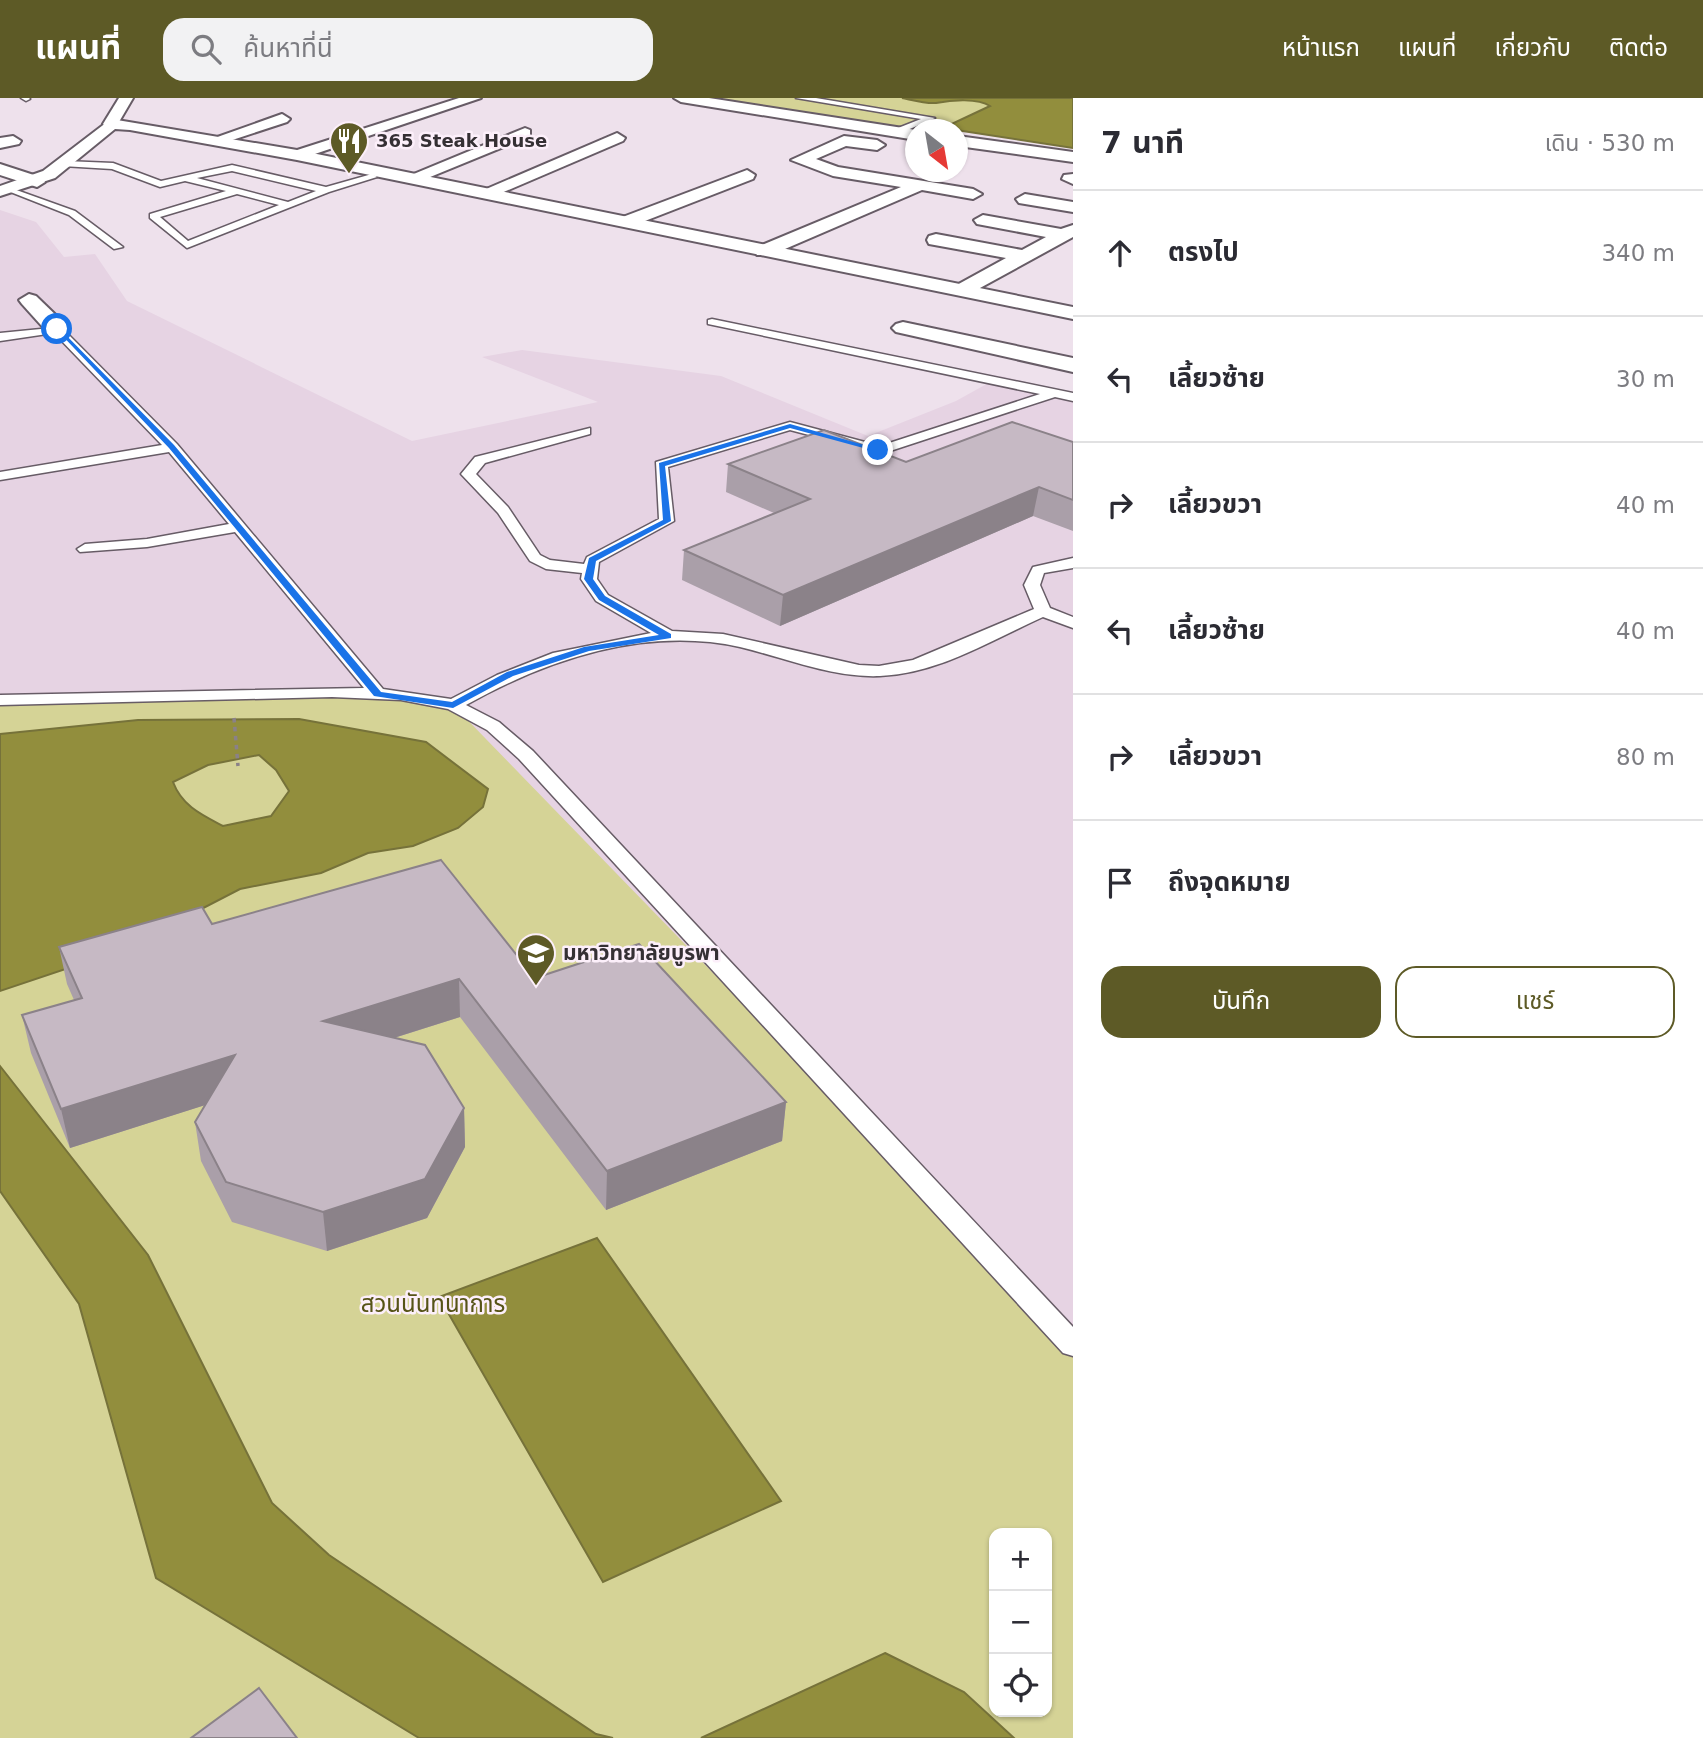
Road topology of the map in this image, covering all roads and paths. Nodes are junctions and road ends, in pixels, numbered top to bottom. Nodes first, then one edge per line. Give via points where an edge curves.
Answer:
1 (126, 98) edge
2 (474, 98) edge
3 (681, 98) edge
4 (800, 98) edge
5 (282, 119) dead end
6 (111, 124) junction
7 (896, 132) junction
8 (525, 133) dead end
9 (905, 133) edge
10 (617, 138) dead end
11 (217, 140) junction
12 (968, 143) edge
13 (877, 145) dead end
14 (297, 155) junction
15 (1073, 157) edge
16 (65, 164) junction
17 (0, 169) edge
18 (747, 175) dead end
19 (372, 177) dead end
20 (184, 178) junction
21 (412, 178) junction
22 (37, 182) junction
23 (920, 185) junction
24 (6, 190) edge
25 (326, 190) junction
26 (237, 191) junction
27 (486, 193) junction
28 (973, 194) dead end
29 (1025, 198) dead end
30 (286, 204) junction
31 (1073, 207) edge
32 (983, 220) dead end
33 (626, 222) junction
34 (1068, 233) edge
35 (936, 240) dead end
36 (118, 247) dead end
37 (764, 251) junction
38 (1025, 256) junction
39 (962, 290) junction
40 (29, 300) dead end
41 (1073, 313) edge
42 (712, 322) dead end
43 (903, 328) dead end
44 (57, 329) junction
45 (0, 337) edge
46 (1073, 365) edge
47 (1055, 393) junction
48 (1073, 397) edge
49 (585, 431) dead end
50 (172, 447) junction
51 (0, 476) edge
52 (238, 527) junction
53 (85, 549) dead end
54 (1073, 563) edge
55 (590, 569) junction
56 (1043, 611) junction
57 (1073, 623) edge
58 (668, 636) junction
59 (378, 694) junction
60 (0, 700) edge
61 (453, 705) junction
62 (234, 717) dead end
63 (238, 766) dead end
64 (1073, 1345) edge

1 - 6 street
2 - 14 street
3 - 7 street
4 - 7 lane via 931,118
5 - 11 street
6 - 11 street
6 - 16 street
7 - 9 street
8 - 21 street
10 - 27 street
11 - 14 street
12 - 15 street
13 - 23 street via 844,142 799,160 833,171
14 - 21 street
16 - 20 lane via 113,166 160,184
16 - 22 street
17 - 22 street
18 - 33 street
19 - 25 lane
20 - 25 lane via 232,168
20 - 26 lane
21 - 27 street
22 - 24 street
23 - 28 street
23 - 37 street
24 - 36 lane via 72,213
25 - 30 lane
26 - 30 lane
26 - 30 lane via 153,216 187,245 270,215
27 - 33 street
29 - 31 street
32 - 34 street
33 - 37 street
34 - 38 street
35 - 38 street
37 - 39 street
38 - 39 street
39 - 41 street
40 - 44 street
42 - 47 lane
43 - 46 street
44 - 45 lane
44 - 50 lane
47 - 48 lane
47 - 55 lane via 881,450 790,426 661,465 667,521 592,560
49 - 55 lane via 480,460 468,474 503,510 535,558 546,564
50 - 51 lane
50 - 52 lane
52 - 53 lane
52 - 59 lane
54 - 56 lane via 1038,570 1032,585
55 - 58 lane via 589,579 602,598
56 - 57 lane
56 - 58 lane via 922,663 881,671 832,668 722,639
58 - 61 lane via 587,649 510,674
59 - 60 lane
59 - 61 lane
61 - 64 lane via 493,726 526,755
62 - 63 path

